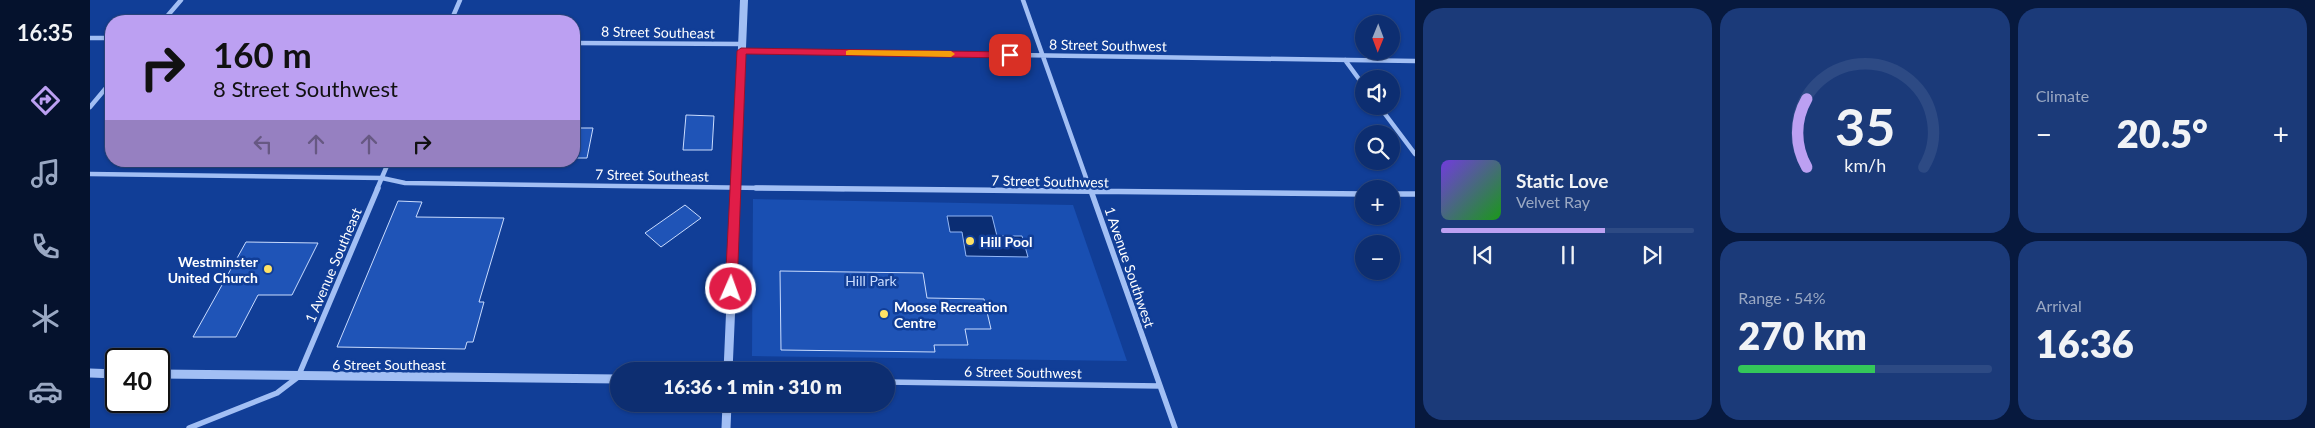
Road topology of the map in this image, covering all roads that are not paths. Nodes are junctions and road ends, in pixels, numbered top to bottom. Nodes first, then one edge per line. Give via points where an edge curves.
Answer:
1 (181, 0) edge
2 (460, 0) edge
3 (744, 0) edge
4 (1023, 0) edge
5 (168, 15) edge
6 (454, 15) edge
7 (90, 38) edge
8 (105, 38) edge
9 (580, 43) edge
10 (741, 48) junction
11 (1043, 56) junction
12 (1345, 60) junction
13 (1415, 61) edge
14 (1355, 74) edge
15 (105, 89) edge
16 (90, 107) edge
17 (1386, 115) edge
18 (1415, 154) edge
19 (387, 167) edge
20 (90, 174) edge
21 (382, 178) junction
22 (735, 187) junction
23 (1092, 193) junction
24 (1355, 194) edge
25 (1400, 194) edge
26 (1415, 194) edge
27 (728, 362) edge
28 (90, 373) edge
29 (105, 374) edge
30 (170, 374) edge
31 (298, 377) junction
32 (610, 379) edge
33 (895, 382) edge
34 (1160, 386) junction
35 (727, 412) edge
36 (190, 428) edge
37 (726, 428) edge
38 (1175, 428) edge

1 - 5 street
2 - 6 street
3 - 10 street
4 - 11 street, 1 Avenue Southwest
7 - 8 street
9 - 10 street, 8 Street Southeast
10 - 11 street, 8 Street Southwest
10 - 22 street
11 - 12 street, 8 Street Southwest
11 - 23 street, 1 Avenue Southwest
12 - 13 street, 8 Street Southwest
12 - 14 street
15 - 16 street
17 - 18 street
19 - 21 street, 1 Avenue Southeast
20 - 21 street, 7 Street Southeast
21 - 22 street, 7 Street Southeast via 405,183
21 - 31 street, 1 Avenue Southeast
22 - 23 street, 7 Street Southwest
22 - 27 street
23 - 24 street, 7 Street Southwest
23 - 34 street, 1 Avenue Southwest
25 - 26 street
28 - 29 street
30 - 31 street, 6 Street Southeast
31 - 32 street, 6 Street Southeast
31 - 36 street via 277,393
33 - 34 street, 6 Street Southwest
34 - 38 street, 1 Avenue Southwest
35 - 37 street

